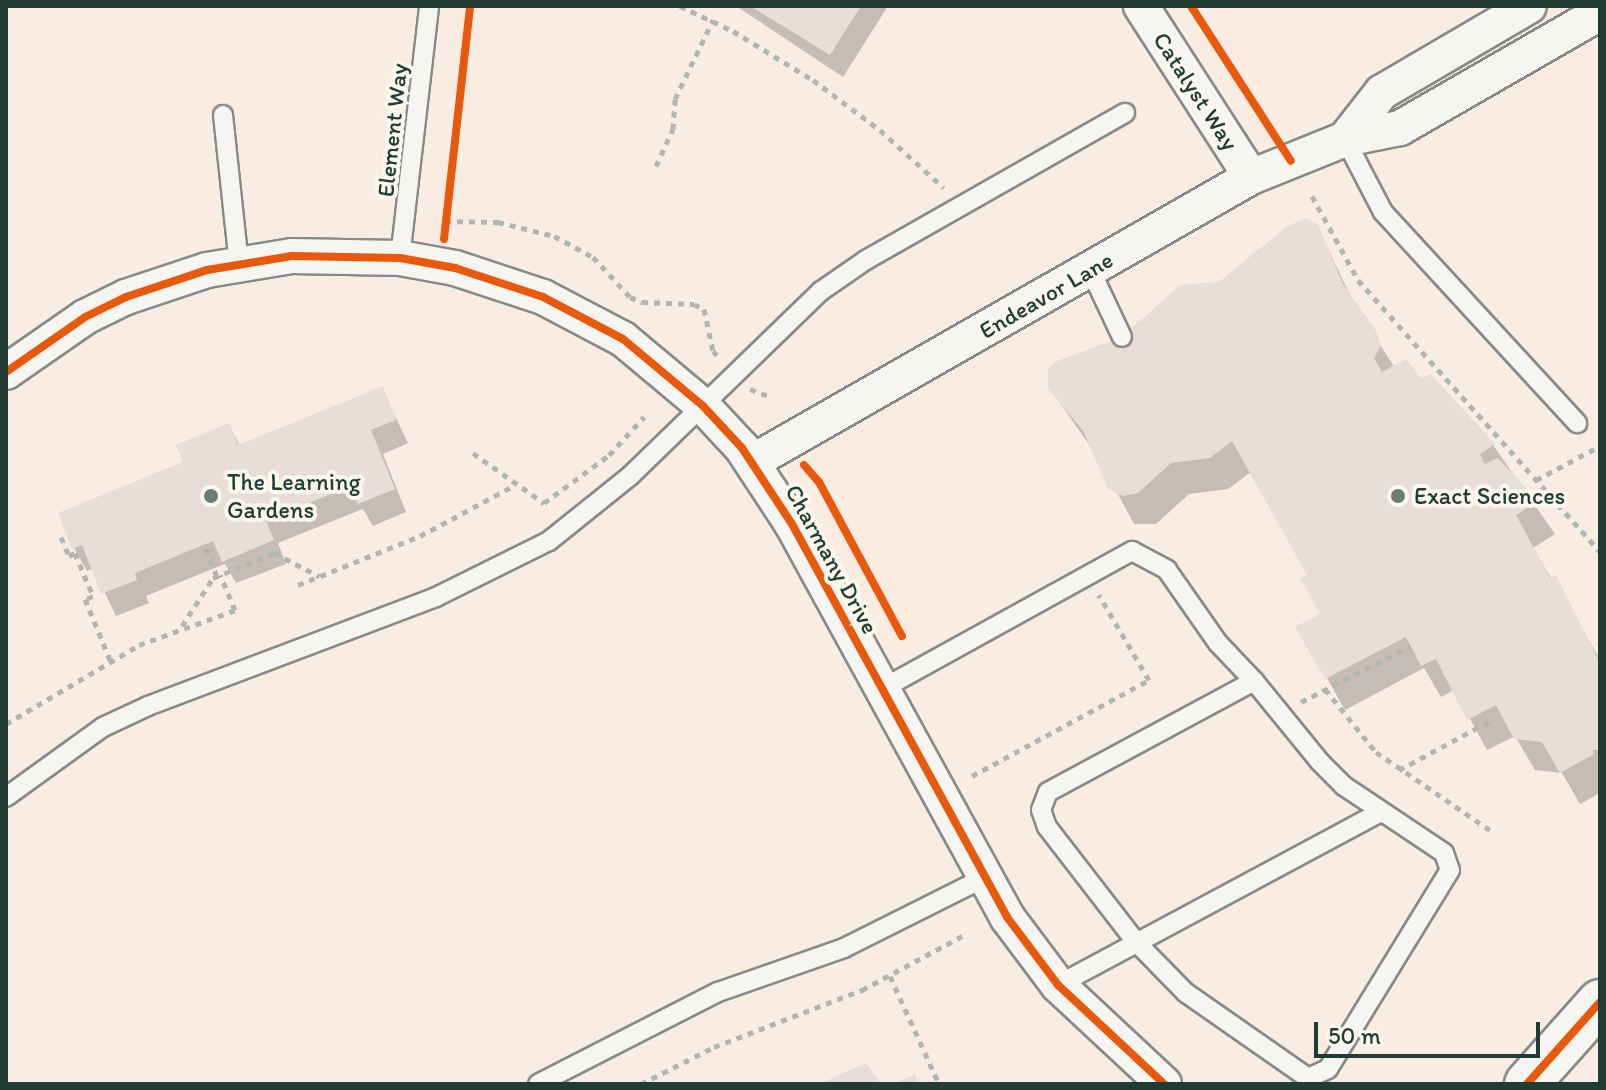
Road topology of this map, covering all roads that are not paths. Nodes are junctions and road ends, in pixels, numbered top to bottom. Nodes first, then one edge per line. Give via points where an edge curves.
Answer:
1 (429, 6) edge
2 (1141, 6) edge
3 (1529, 6) edge
4 (1600, 13) edge
5 (1125, 113) dead end
6 (223, 115) dead end
7 (1345, 139) junction
8 (1251, 177) junction
9 (400, 258) junction
10 (239, 264) junction
11 (1090, 269) junction
12 (1122, 337) dead end
13 (6, 372) edge
14 (703, 406) junction
15 (1577, 423) dead end
16 (752, 462) junction
17 (1254, 681) junction
18 (880, 690) junction
19 (6, 797) edge
20 (1380, 812) junction
21 (982, 879) junction
22 (1136, 942) junction
23 (1058, 985) junction
24 (1600, 1002) edge
25 (538, 1084) edge
26 (1164, 1084) edge
27 (1527, 1084) edge

1 - 9 lane, Element Way
2 - 8 street, Catalyst Way
3 - 7 street, Endeavor Lane via 1382,92
4 - 7 street, Endeavor Lane via 1400,128
5 - 14 lane via 821,291
6 - 10 lane
7 - 8 street, Endeavor Lane
7 - 15 lane via 1383,212
8 - 11 street, Endeavor Lane
9 - 10 street, Charmany Drive via 339,254
9 - 14 street, Charmany Drive via 506,284 581,314 623,339
10 - 13 street, Charmany Drive via 126,297 85,317
11 - 12 lane
11 - 16 street, Endeavor Lane
14 - 16 street, Charmany Drive
14 - 19 lane via 601,502 503,567 148,706 103,727
16 - 18 street, Charmany Drive
17 - 18 lane via 1218,643 1167,570 1132,551
17 - 20 lane via 1320,762
17 - 22 lane via 1048,792 1041,810 1047,827
18 - 21 street, Charmany Drive
20 - 22 lane
20 - 22 lane via 1444,853 1450,870 1328,1069 1308,1078 1211,1014
21 - 23 street, Charmany Drive
21 - 25 lane via 830,954 718,992
22 - 23 lane
23 - 26 street, Charmany Drive
24 - 27 street

